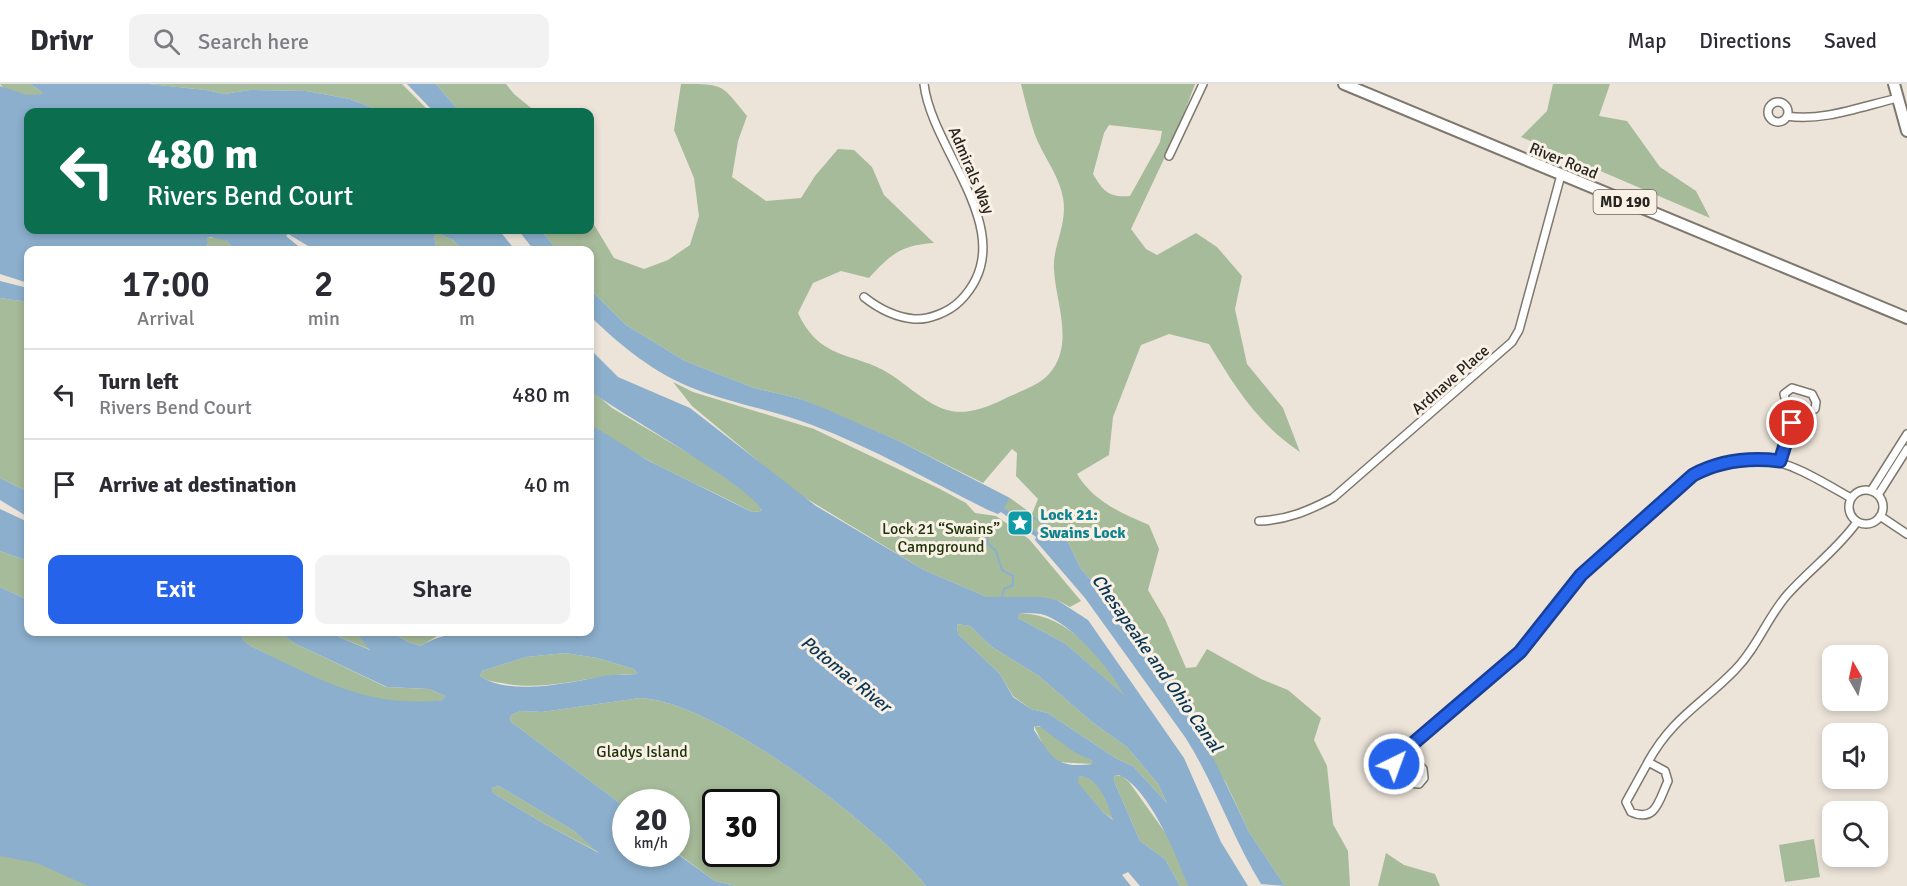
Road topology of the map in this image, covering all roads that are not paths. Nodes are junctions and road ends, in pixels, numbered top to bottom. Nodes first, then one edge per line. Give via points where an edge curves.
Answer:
1 (924, 84) edge
2 (1203, 84) edge
3 (1344, 84) edge
4 (1894, 84) edge
5 (1898, 98) junction
6 (1787, 116) dead end
7 (1907, 131) edge
8 (1169, 156) dead end
9 (1561, 175) junction
10 (864, 297) dead end
11 (1907, 318) edge
12 (1798, 409) junction
13 (1907, 434) edge
14 (1907, 449) edge
15 (1780, 461) junction
16 (1875, 493) junction
17 (1851, 498) junction
18 (1880, 516) junction
19 (1259, 521) dead end
20 (1857, 522) junction
21 (1907, 534) edge
22 (1405, 750) junction
23 (1648, 762) junction

1 - 10 street, Admirals Way via 980,224 983,245 978,276 956,304 928,317 915,319 887,313
2 - 8 street
3 - 9 main road, River Road / MD 190
4 - 5 main road
5 - 6 street via 1834,113
5 - 7 main road
9 - 11 main road, River Road / MD 190
9 - 19 street, Ardnave Place via 1512,342 1333,498 1280,520
12 - 12 street via 1812,411 1815,399 1812,394 1788,390 1784,394 1786,404
12 - 15 street
13 - 16 street
14 - 16 street
15 - 17 street
15 - 22 street via 1731,461 1693,475 1581,575 1520,652
16 - 17 street via 1860,491
16 - 18 street via 1883,505
17 - 20 street via 1849,511
18 - 20 street via 1869,524
18 - 21 street
20 - 23 street via 1842,543 1788,593 1737,668 1664,734
22 - 22 street via 1393,762 1395,768 1407,783 1419,784 1424,778 1422,769
23 - 23 street via 1626,802 1627,808 1641,816 1654,810 1668,781 1665,771

